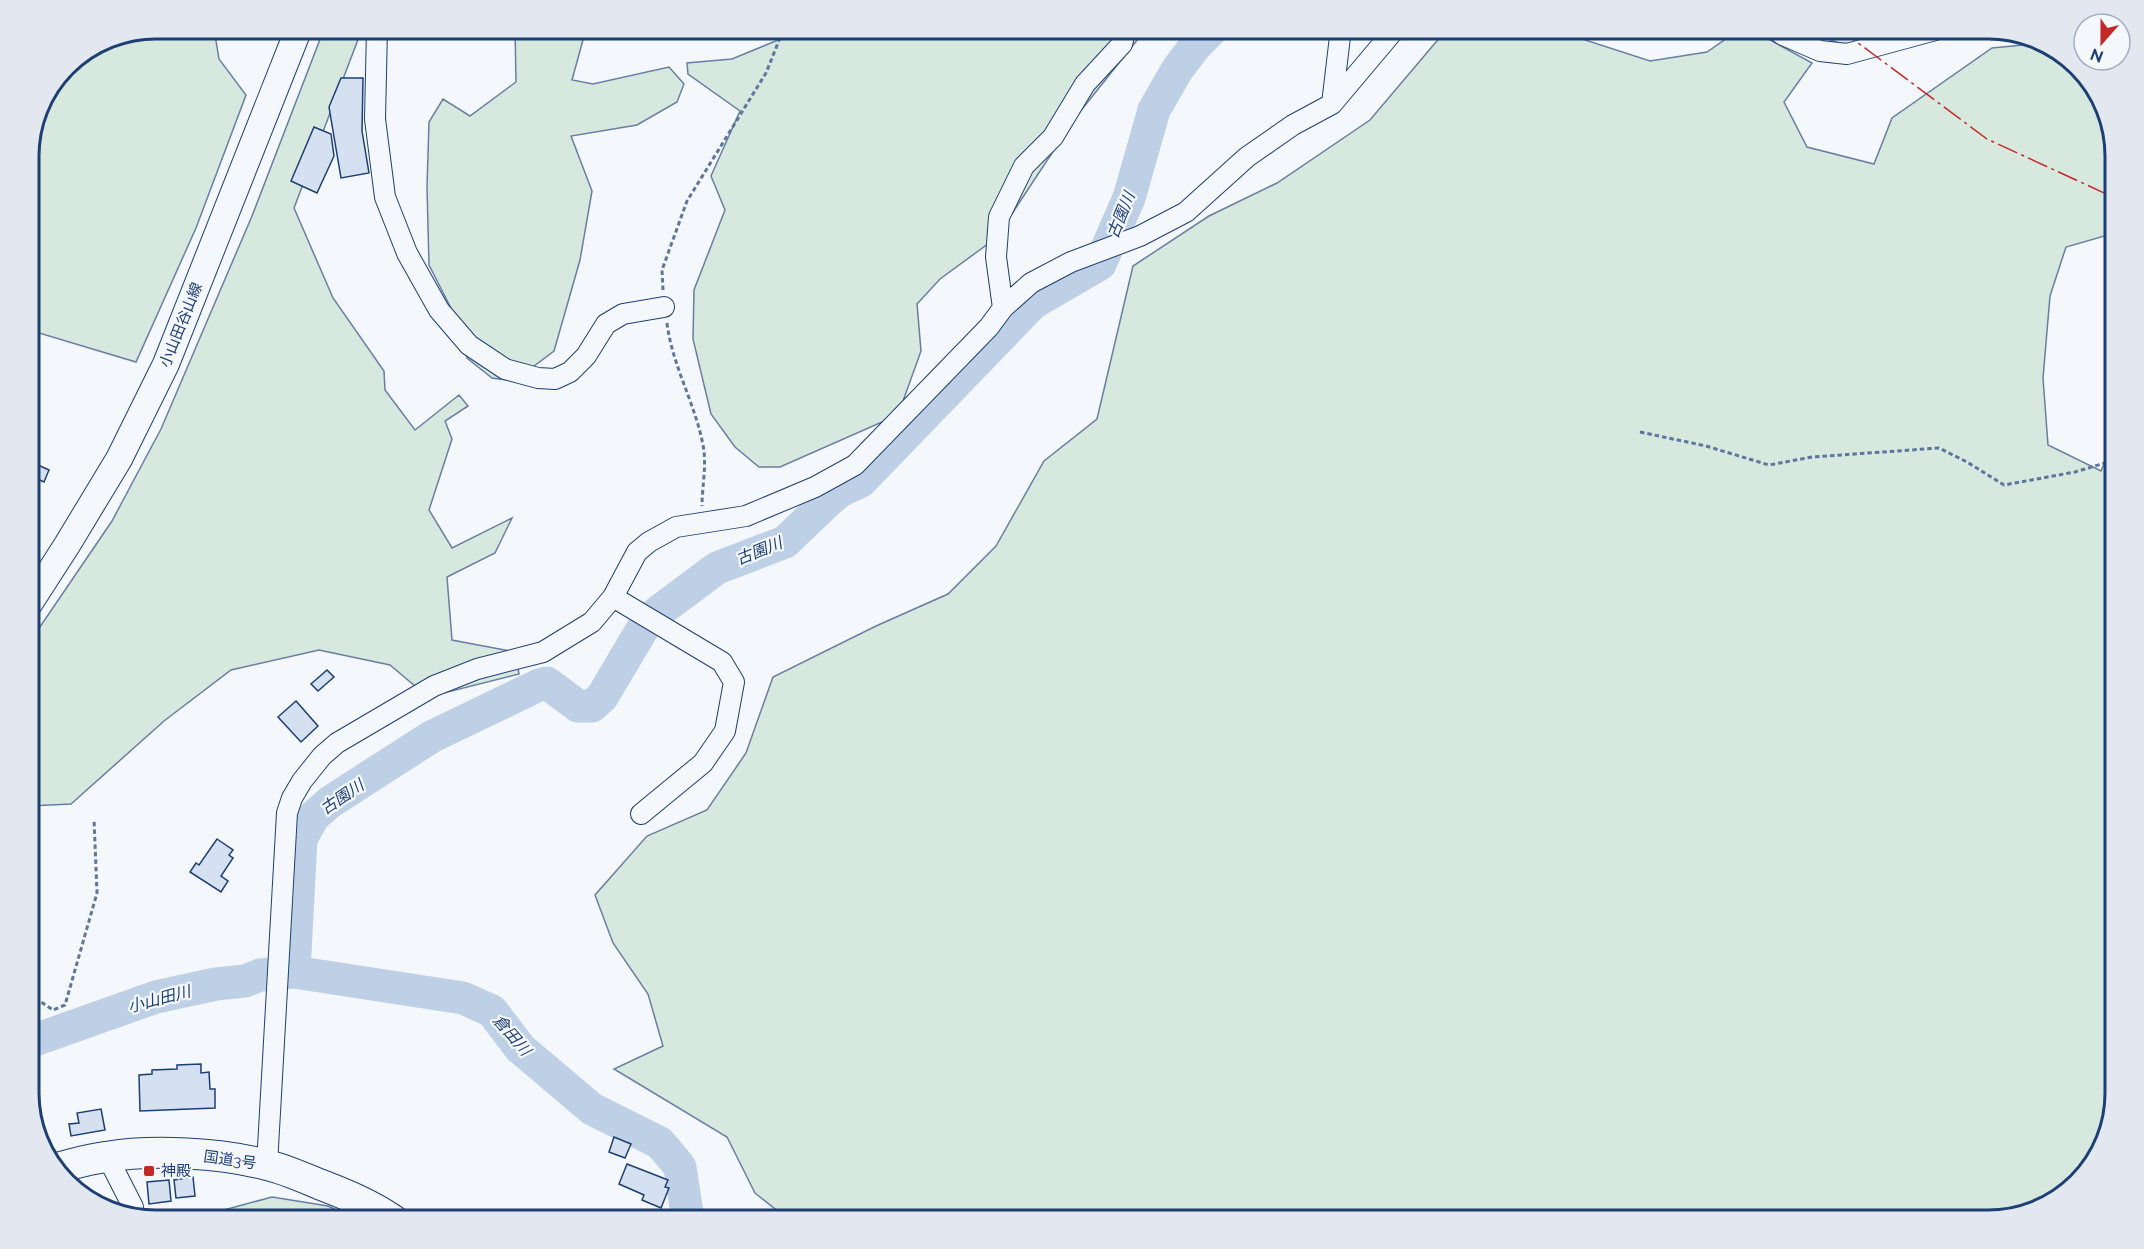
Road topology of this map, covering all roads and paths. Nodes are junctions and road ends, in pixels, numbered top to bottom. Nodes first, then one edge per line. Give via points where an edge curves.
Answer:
1 (295, 39) edge
2 (377, 39) edge
3 (780, 39) edge
4 (1123, 39) edge
5 (1340, 39) edge
6 (1387, 39) edge
7 (1792, 39) edge
8 (1903, 39) edge
9 (1332, 104) junction
10 (664, 307) junction
11 (1003, 308) junction
12 (1640, 432) dead end
13 (2105, 463) edge
14 (702, 523) junction
15 (39, 589) edge
16 (613, 597) junction
17 (641, 814) dead end
18 (94, 819) dead end
19 (39, 1001) edge
20 (107, 1156) junction
21 (267, 1165) junction
22 (65, 1166) edge
23 (133, 1207) edge
24 (378, 1210) edge

1 - 15 main road, 小山田谷山線 via 166,364 119,459
2 - 10 street via 375,119 385,197 406,253 439,310 470,345 505,369 555,379 570,372 586,356 606,324 623,314
3 - 10 path via 766,73 687,201 662,270
4 - 11 street via 1084,84 1053,137 1024,166 999,217 996,257
5 - 9 street
6 - 9 street
7 - 8 street via 1820,51 1848,54
9 - 11 street via 1247,157 1186,212 1140,236 1071,262 1031,283
10 - 14 path via 669,341 704,447
11 - 14 street via 855,465 746,516
12 - 13 path via 1769,465 1812,457 1940,448 2004,485
14 - 16 street via 676,527 649,542 637,552
16 - 17 street via 722,662 734,682 725,731 703,763
16 - 21 street via 592,622 543,652 477,669 434,686 337,743 302,781 287,813
18 - 19 path via 98,893 65,1005 52,1010
20 - 21 highway, 国道3号 via 185,1154
20 - 22 highway, 国道3号
20 - 23 street
21 - 24 highway, 国道3号

